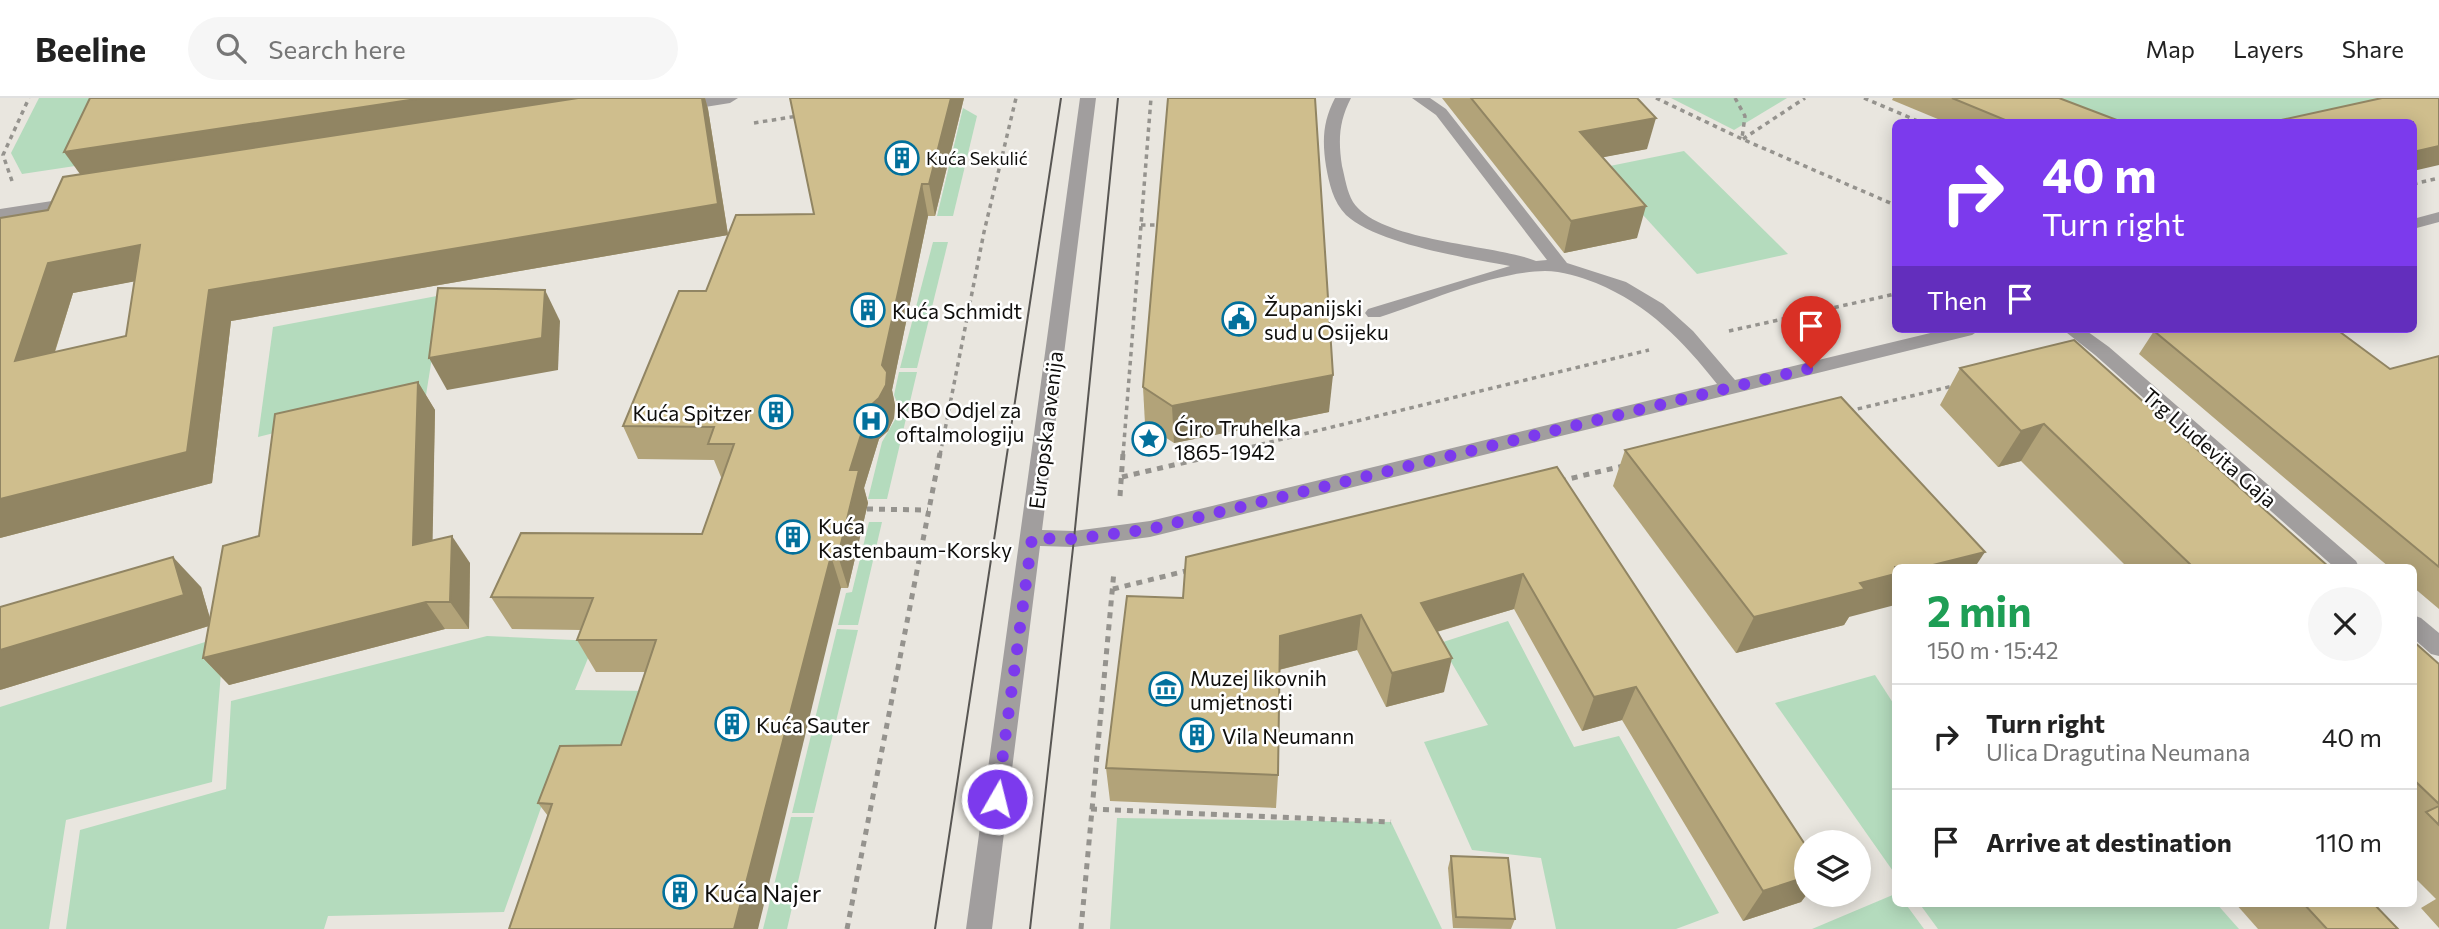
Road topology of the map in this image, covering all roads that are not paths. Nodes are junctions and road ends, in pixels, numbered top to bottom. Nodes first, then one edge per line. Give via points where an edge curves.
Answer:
1 (730, 98) edge
2 (1088, 98) edge
3 (1343, 98) edge
4 (1420, 98) edge
5 (662, 109) edge
6 (94, 200) edge
7 (0, 214) edge
8 (2439, 217) edge
9 (2417, 223) edge
10 (1541, 266) junction
11 (1562, 268) junction
12 (1374, 313) dead end
13 (1955, 333) edge
14 (2077, 333) edge
15 (1730, 387) junction
16 (1032, 538) junction
17 (2345, 564) edge
18 (2417, 628) edge
19 (2439, 647) edge
20 (979, 929) edge

1 - 5 street
2 - 16 street, Europska avenija
3 - 10 street via 1331,120 1333,160 1340,193 1354,213 1386,230
4 - 11 street via 1441,112
6 - 7 street
8 - 9 street
10 - 11 street
10 - 12 street
11 - 15 street via 1625,288 1652,303 1691,339
13 - 15 street
14 - 17 street, Trg Ljudevita Gaja
15 - 16 street via 1150,529 1074,539
16 - 20 street, Europska avenija
18 - 19 street

